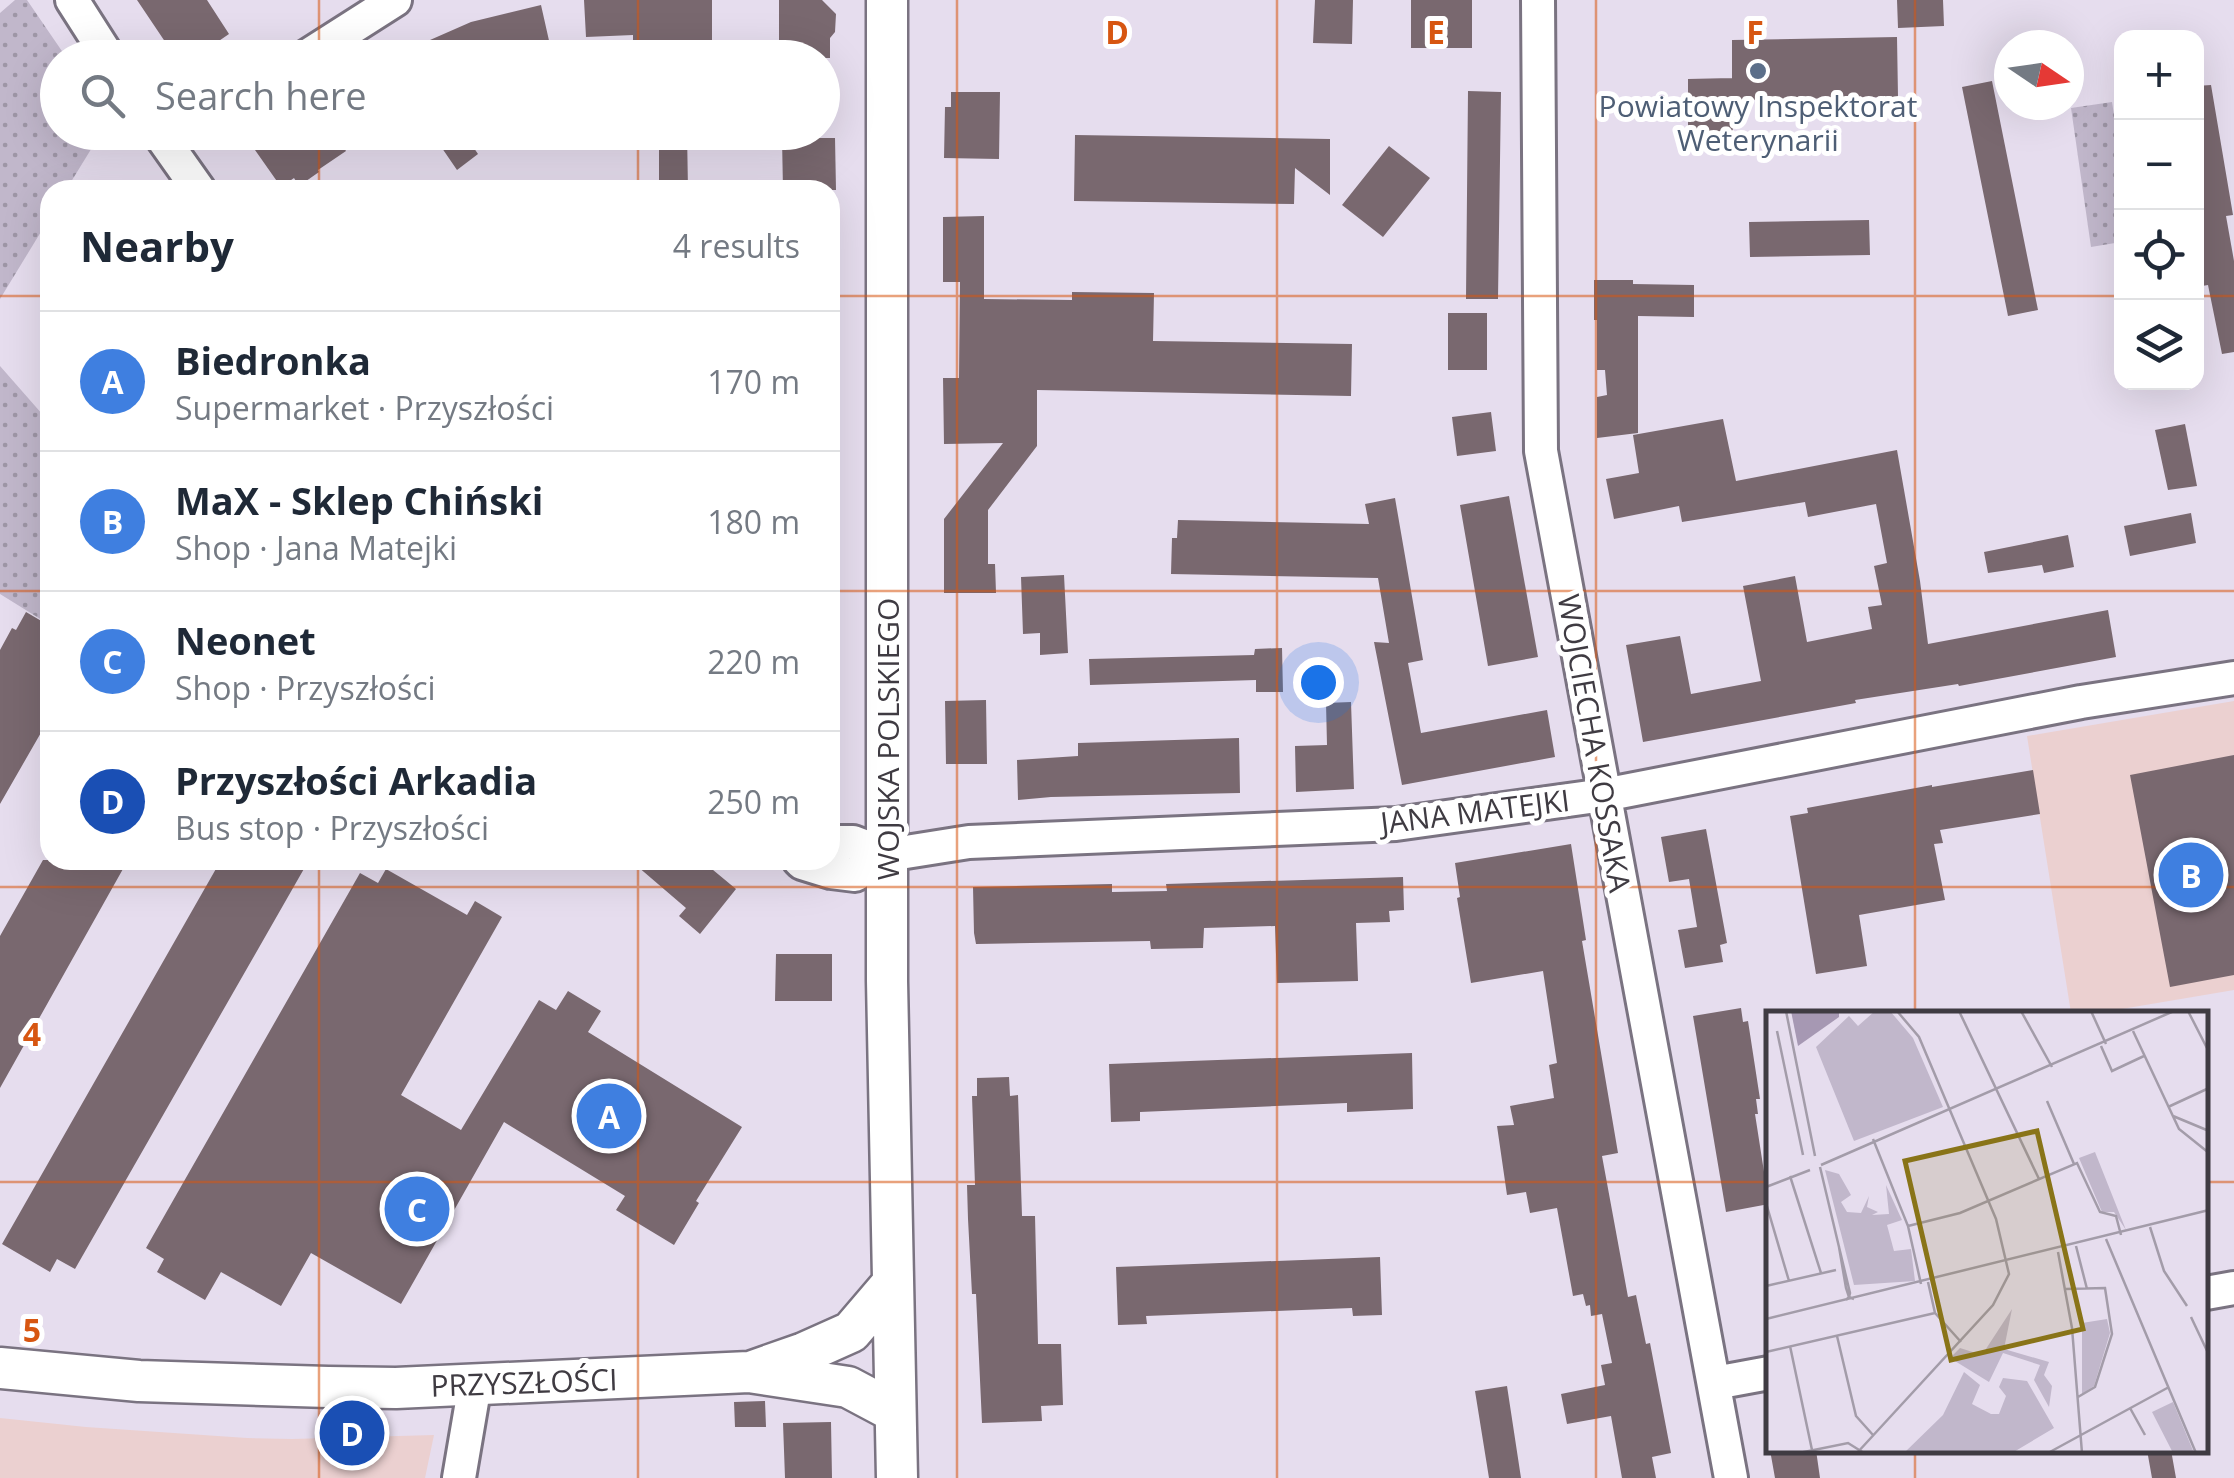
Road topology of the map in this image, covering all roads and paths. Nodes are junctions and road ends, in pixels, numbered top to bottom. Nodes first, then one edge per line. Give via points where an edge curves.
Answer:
1 (72, 0) edge
2 (395, 0) edge
3 (886, 0) edge
4 (1538, 0) edge
5 (98, 40) edge
6 (332, 40) edge
7 (178, 150) edge
8 (193, 180) edge
9 (2234, 678) edge
10 (1604, 795) junction
11 (840, 842) edge
12 (887, 856) junction
13 (825, 870) edge
14 (892, 1284) junction
15 (2234, 1288) edge
16 (2209, 1292) edge
17 (0, 1368) edge
18 (750, 1372) junction
19 (1766, 1374) edge
20 (1714, 1383) junction
21 (475, 1384) junction
22 (896, 1412) junction
23 (459, 1478) edge
24 (897, 1478) edge
25 (1731, 1478) edge

1 - 5 street
2 - 6 street
3 - 12 street, WOJSKA POLSKIEGO
4 - 10 street, WOJCIECHA KOSSAKA via 1542,451
7 - 8 street
9 - 10 street, JANA MATEJKI
10 - 12 street, JANA MATEJKI via 1396,824 969,842
10 - 20 street, WOJCIECHA KOSSAKA
11 - 12 street
12 - 13 street, JANA MATEJKI via 855,874
12 - 14 street, WOJSKA POLSKIEGO
14 - 18 street, PRZYSZŁOŚCI via 851,1332
14 - 22 street, WOJSKA POLSKIEGO
15 - 16 street
17 - 21 street, PRZYSZŁOŚCI via 234,1386
18 - 21 street, PRZYSZŁOŚCI
18 - 22 street, PRZYSZŁOŚCI via 848,1386
19 - 20 street
20 - 25 street, WOJCIECHA KOSSAKA
21 - 23 street
22 - 24 street, WOJSKA POLSKIEGO

